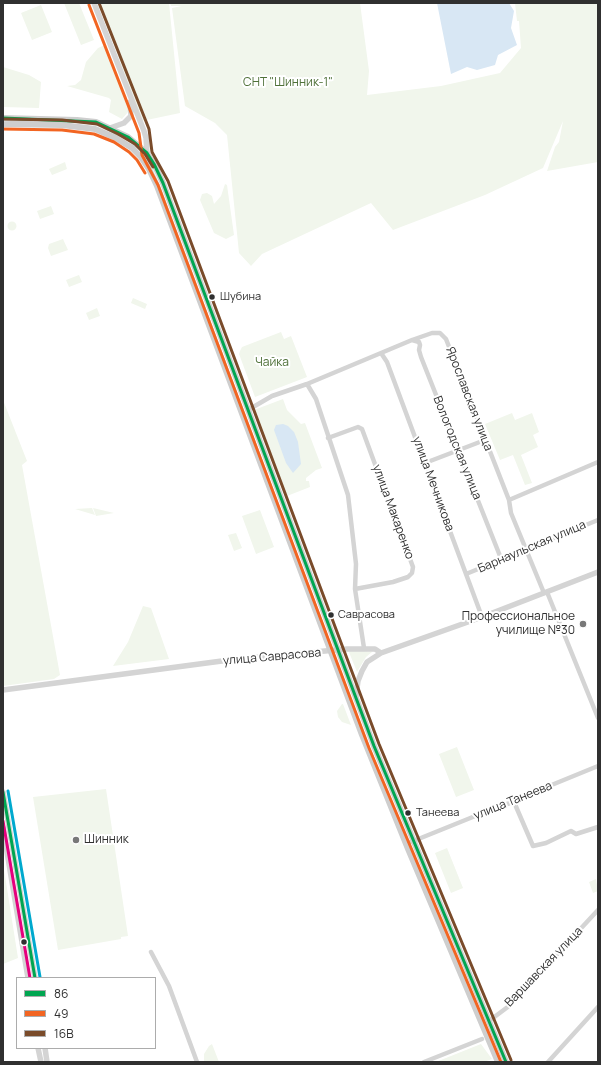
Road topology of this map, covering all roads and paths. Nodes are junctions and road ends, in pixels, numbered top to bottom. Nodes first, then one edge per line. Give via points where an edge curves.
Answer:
1 (94, 3) edge
2 (128, 92) junction
3 (3, 118) edge
4 (3, 124) edge
5 (110, 128) junction
6 (147, 153) junction
7 (412, 340) junction
8 (381, 353) junction
9 (307, 384) junction
10 (248, 410) junction
11 (328, 438) junction
12 (485, 440) junction
13 (458, 450) junction
14 (425, 462) junction
15 (598, 462) edge
16 (509, 500) junction
17 (598, 520) edge
18 (526, 551) junction
19 (502, 561) junction
20 (598, 572) edge
21 (466, 574) junction
22 (355, 589) junction
23 (545, 593) junction
24 (482, 617) junction
25 (364, 648) junction
26 (338, 650) junction
27 (330, 651) junction
28 (381, 653) junction
29 (3, 690) edge
30 (356, 696) junction
31 (598, 718) edge
32 (598, 766) edge
33 (3, 792) edge
34 (514, 802) junction
35 (598, 827) edge
36 (3, 828) edge
37 (412, 842) junction
38 (406, 844) junction
39 (598, 910) edge
40 (151, 952) dead end
41 (28, 977) edge
42 (34, 977) edge
43 (598, 1007) edge
44 (489, 1021) junction
45 (494, 1034) junction
46 (485, 1038) junction
47 (38, 1049) edge
48 (45, 1049) edge
49 (41, 1062) edge
50 (47, 1062) edge
51 (197, 1062) edge
52 (424, 1062) edge
53 (498, 1062) edge
54 (506, 1062) edge
55 (548, 1062) edge

1 - 2 street
2 - 5 street via 131,116 124,123
2 - 6 street via 146,138
3 - 5 main road via 78,120 96,122
4 - 27 main road via 62,125 95,129 124,143 145,162 157,186
5 - 6 main road via 128,137
6 - 10 main road via 163,183
7 - 8 street, Ярославская улица
7 - 12 street, Ярославская улица via 432,333 440,333 446,339
7 - 13 street, Вологодская улица via 420,345 421,357
8 - 9 street, Ярославская улица
8 - 14 street, улица Мечникова via 387,362
9 - 10 street, Ярославская улица via 272,396
9 - 11 street via 316,399
10 - 26 main road
11 - 22 street via 348,495 356,564
11 - 22 street, улица Макаренко via 358,427 362,429 413,567 412,573 393,582
12 - 13 street
12 - 16 street, Ярославская улица
13 - 14 street
13 - 19 street, Вологодская улица
14 - 21 street, улица Мечникова
15 - 16 street
16 - 18 street, Ярославская улица via 511,513
17 - 18 street, Барнаульская улица
18 - 19 street, Барнаульская улица
18 - 23 street, Ярославская улица
19 - 21 street, Барнаульская улица
20 - 23 street
21 - 24 street, улица Мечникова
22 - 25 street
23 - 24 street
23 - 31 street, Ярославская улица
24 - 28 street
25 - 26 street, улица Саврасова
25 - 28 street, улица Саврасова via 376,649
26 - 27 street, улица Саврасова
26 - 30 main road
27 - 29 street, улица Саврасова via 237,659
27 - 38 main road
28 - 30 street via 367,662 358,681
30 - 37 main road
32 - 34 street, улица Танеева
33 - 42 street
34 - 35 street via 533,846 571,831 576,834
34 - 37 street, улица Танеева
36 - 41 street
37 - 38 street, улица Танеева
37 - 44 main road
38 - 46 main road
39 - 44 street, Варшавская улица via 509,1006
40 - 51 street via 179,1011
43 - 55 street
44 - 45 main road
45 - 46 main road
45 - 54 main road
46 - 52 street
46 - 53 main road
47 - 49 street
48 - 50 street

